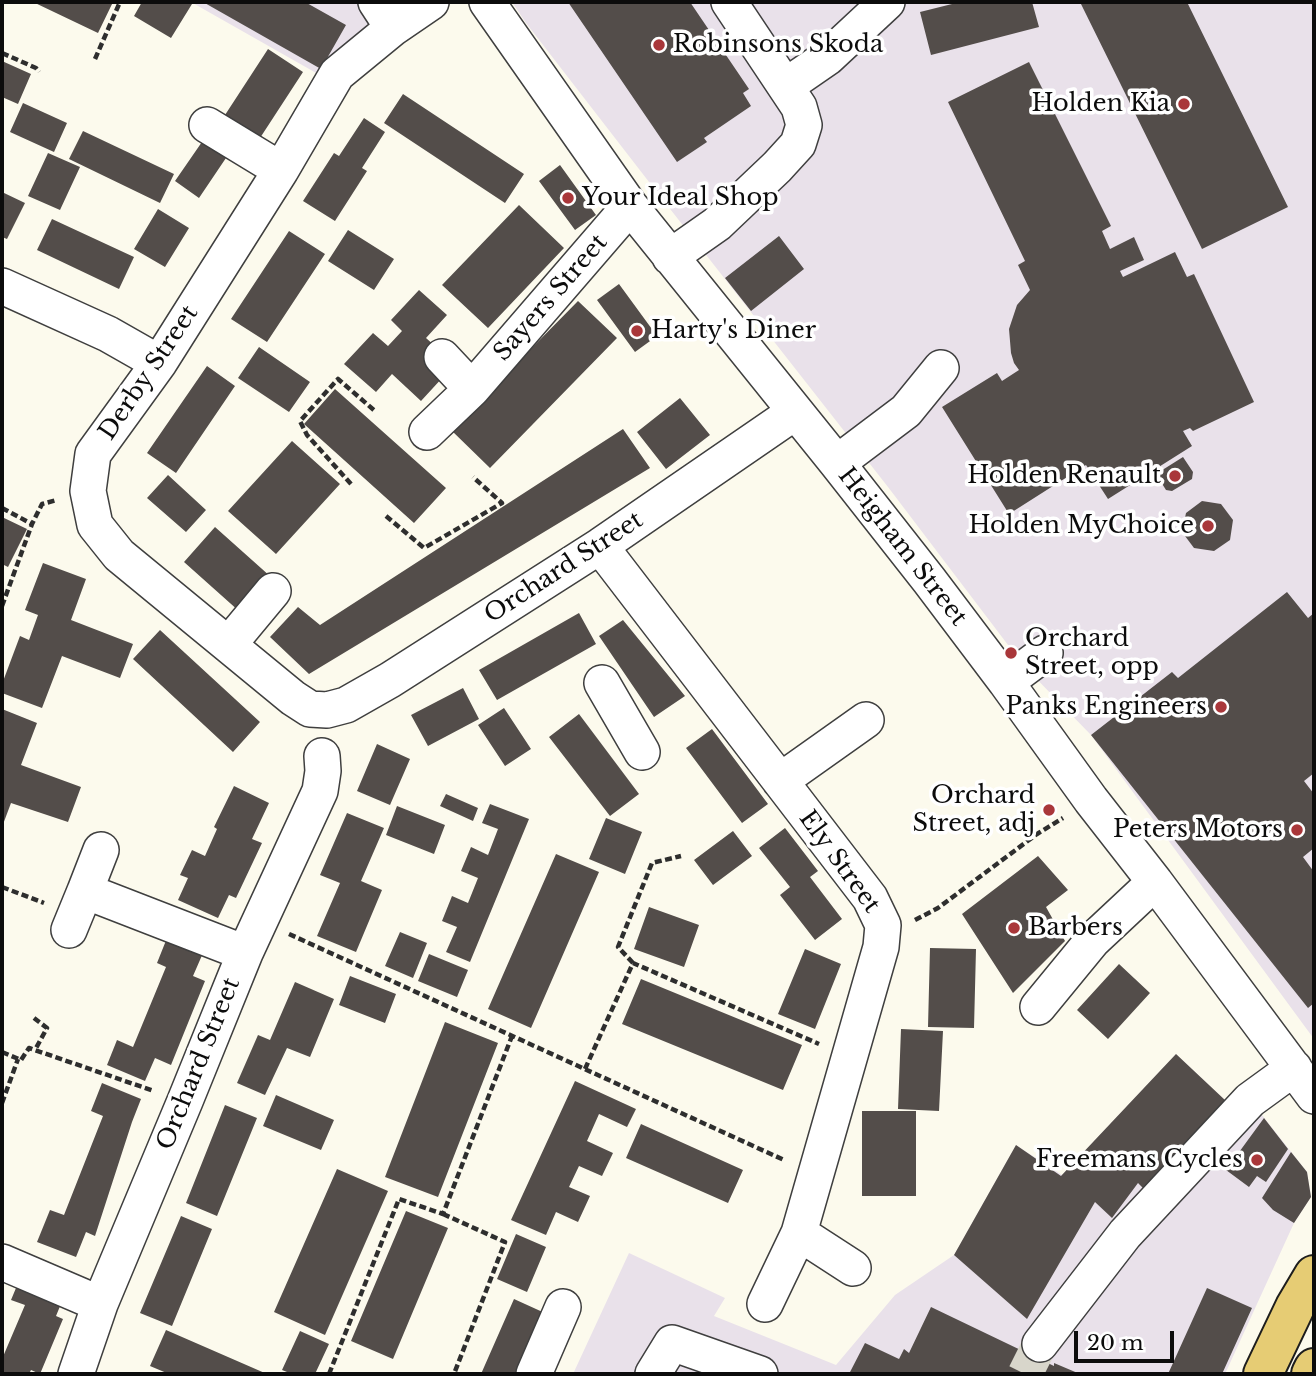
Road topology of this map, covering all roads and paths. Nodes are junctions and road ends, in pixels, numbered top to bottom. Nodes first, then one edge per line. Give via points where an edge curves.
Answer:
1 (120, 2) edge
2 (430, 2) edge
3 (487, 2) edge
4 (729, 2) edge
5 (887, 2) edge
6 (385, 15) edge
7 (2, 53) edge
8 (95, 59) dead end
9 (40, 72) dead end
10 (786, 86) junction
11 (207, 125) dead end
12 (281, 170) junction
13 (629, 206) junction
14 (670, 257) junction
15 (2, 286) edge
16 (442, 357) dead end
17 (159, 363) junction
18 (941, 368) dead end
19 (472, 389) junction
20 (375, 411) dead end
21 (794, 412) junction
22 (427, 432) dead end
23 (837, 463) junction
24 (473, 477) dead end
25 (351, 484) dead end
26 (88, 491) junction
27 (2, 509) edge
28 (386, 516) dead end
29 (32, 524) junction
30 (600, 546) junction
31 (273, 591) dead end
32 (2, 606) edge
33 (229, 645) junction
34 (1045, 653) dead end
35 (1006, 682) junction
36 (602, 683) dead end
37 (327, 710) joint
38 (866, 720) dead end
39 (642, 752) dead end
40 (322, 756) dead end
41 (780, 781) junction
42 (1091, 800) junction
43 (101, 850) dead end
44 (681, 856) dead end
45 (1155, 882) junction
46 (2, 887) edge
47 (76, 912) junction
48 (260, 921) junction
49 (883, 925) junction
50 (245, 953) junction
51 (633, 963) junction
52 (1038, 1007) dead end
53 (34, 1018) dead end
54 (512, 1036) junction
55 (36, 1050) junction
56 (2, 1052) edge
57 (849, 1056) junction
58 (18, 1059) junction
59 (1294, 1068) junction
60 (585, 1069) junction
61 (1314, 1096) edge
62 (185, 1101) junction
63 (2, 1103) edge
64 (816, 1174) junction
65 (443, 1214) junction
66 (799, 1233) junction
67 (2, 1262) edge
68 (853, 1268) dead end
69 (1314, 1275) edge
70 (100, 1304) junction
71 (765, 1304) dead end
72 (564, 1307) dead end
73 (1040, 1344) tunnel mouth
74 (1314, 1368) edge
75 (83, 1372) edge
76 (329, 1374) edge
77 (454, 1374) edge
78 (534, 1374) edge
79 (653, 1374) edge
80 (760, 1374) edge
81 (1263, 1374) edge
82 (1311, 1374) edge

1 - 8 path
2 - 6 street, Derby Street
3 - 13 street, Heigham Street
4 - 10 street
5 - 10 street via 828,57
6 - 12 street, Derby Street via 337,74
7 - 9 path
10 - 14 street via 804,125 798,144 717,224
11 - 12 street
12 - 17 street, Derby Street
13 - 14 street, Heigham Street
13 - 19 street, Sayers Street
14 - 21 street, Heigham Street
15 - 17 street via 108,334
16 - 19 street
17 - 26 street, Derby Street via 93,454
18 - 23 street via 906,411
19 - 22 street, Sayers Street
20 - 25 path via 338,379 300,421
21 - 23 street, Heigham Street
21 - 30 street, Orchard Street
23 - 35 street, Heigham Street
24 - 28 path via 502,503 424,548
26 - 29 path via 42,504
26 - 33 street, Derby Street via 95,525 119,555
27 - 29 path
29 - 32 path
30 - 37 street, Orchard Street via 390,680 346,705
30 - 41 street, Ely Street
31 - 33 street
33 - 37 street, Derby Street via 293,698 310,709
34 - 35 street
35 - 42 street, Heigham Street
36 - 39 street
38 - 41 street
40 - 48 street, Orchard Street via 320,792
41 - 49 street, Ely Street via 870,898
42 - 45 street, Heigham Street
42 - 49 path via 938,908 913,921
43 - 47 street
44 - 51 path via 652,863 618,947
45 - 52 street via 1093,940
45 - 59 street, Heigham Street
46 - 47 path
47 - 50 street
48 - 50 street, Orchard Street
48 - 54 path
49 - 57 street, Ely Street via 881,947
50 - 62 street, Orchard Street
51 - 57 path
51 - 60 path
53 - 55 path via 47,1028
54 - 60 path
54 - 65 path
55 - 58 path via 29,1048
55 - 62 path
56 - 58 path
57 - 64 street, Ely Street
58 - 63 path
59 - 61 street, Heigham Street
59 - 73 street via 1250,1100 1125,1234
60 - 64 path
62 - 70 street, Orchard Street
64 - 66 street, Ely Street
65 - 76 path via 399,1199
65 - 77 path via 505,1242
66 - 68 street
66 - 71 street, Ely Street
67 - 70 street
69 - 81 main road
70 - 75 street, Orchard Street
72 - 78 street
74 - 82 main road
79 - 80 street via 672,1343

